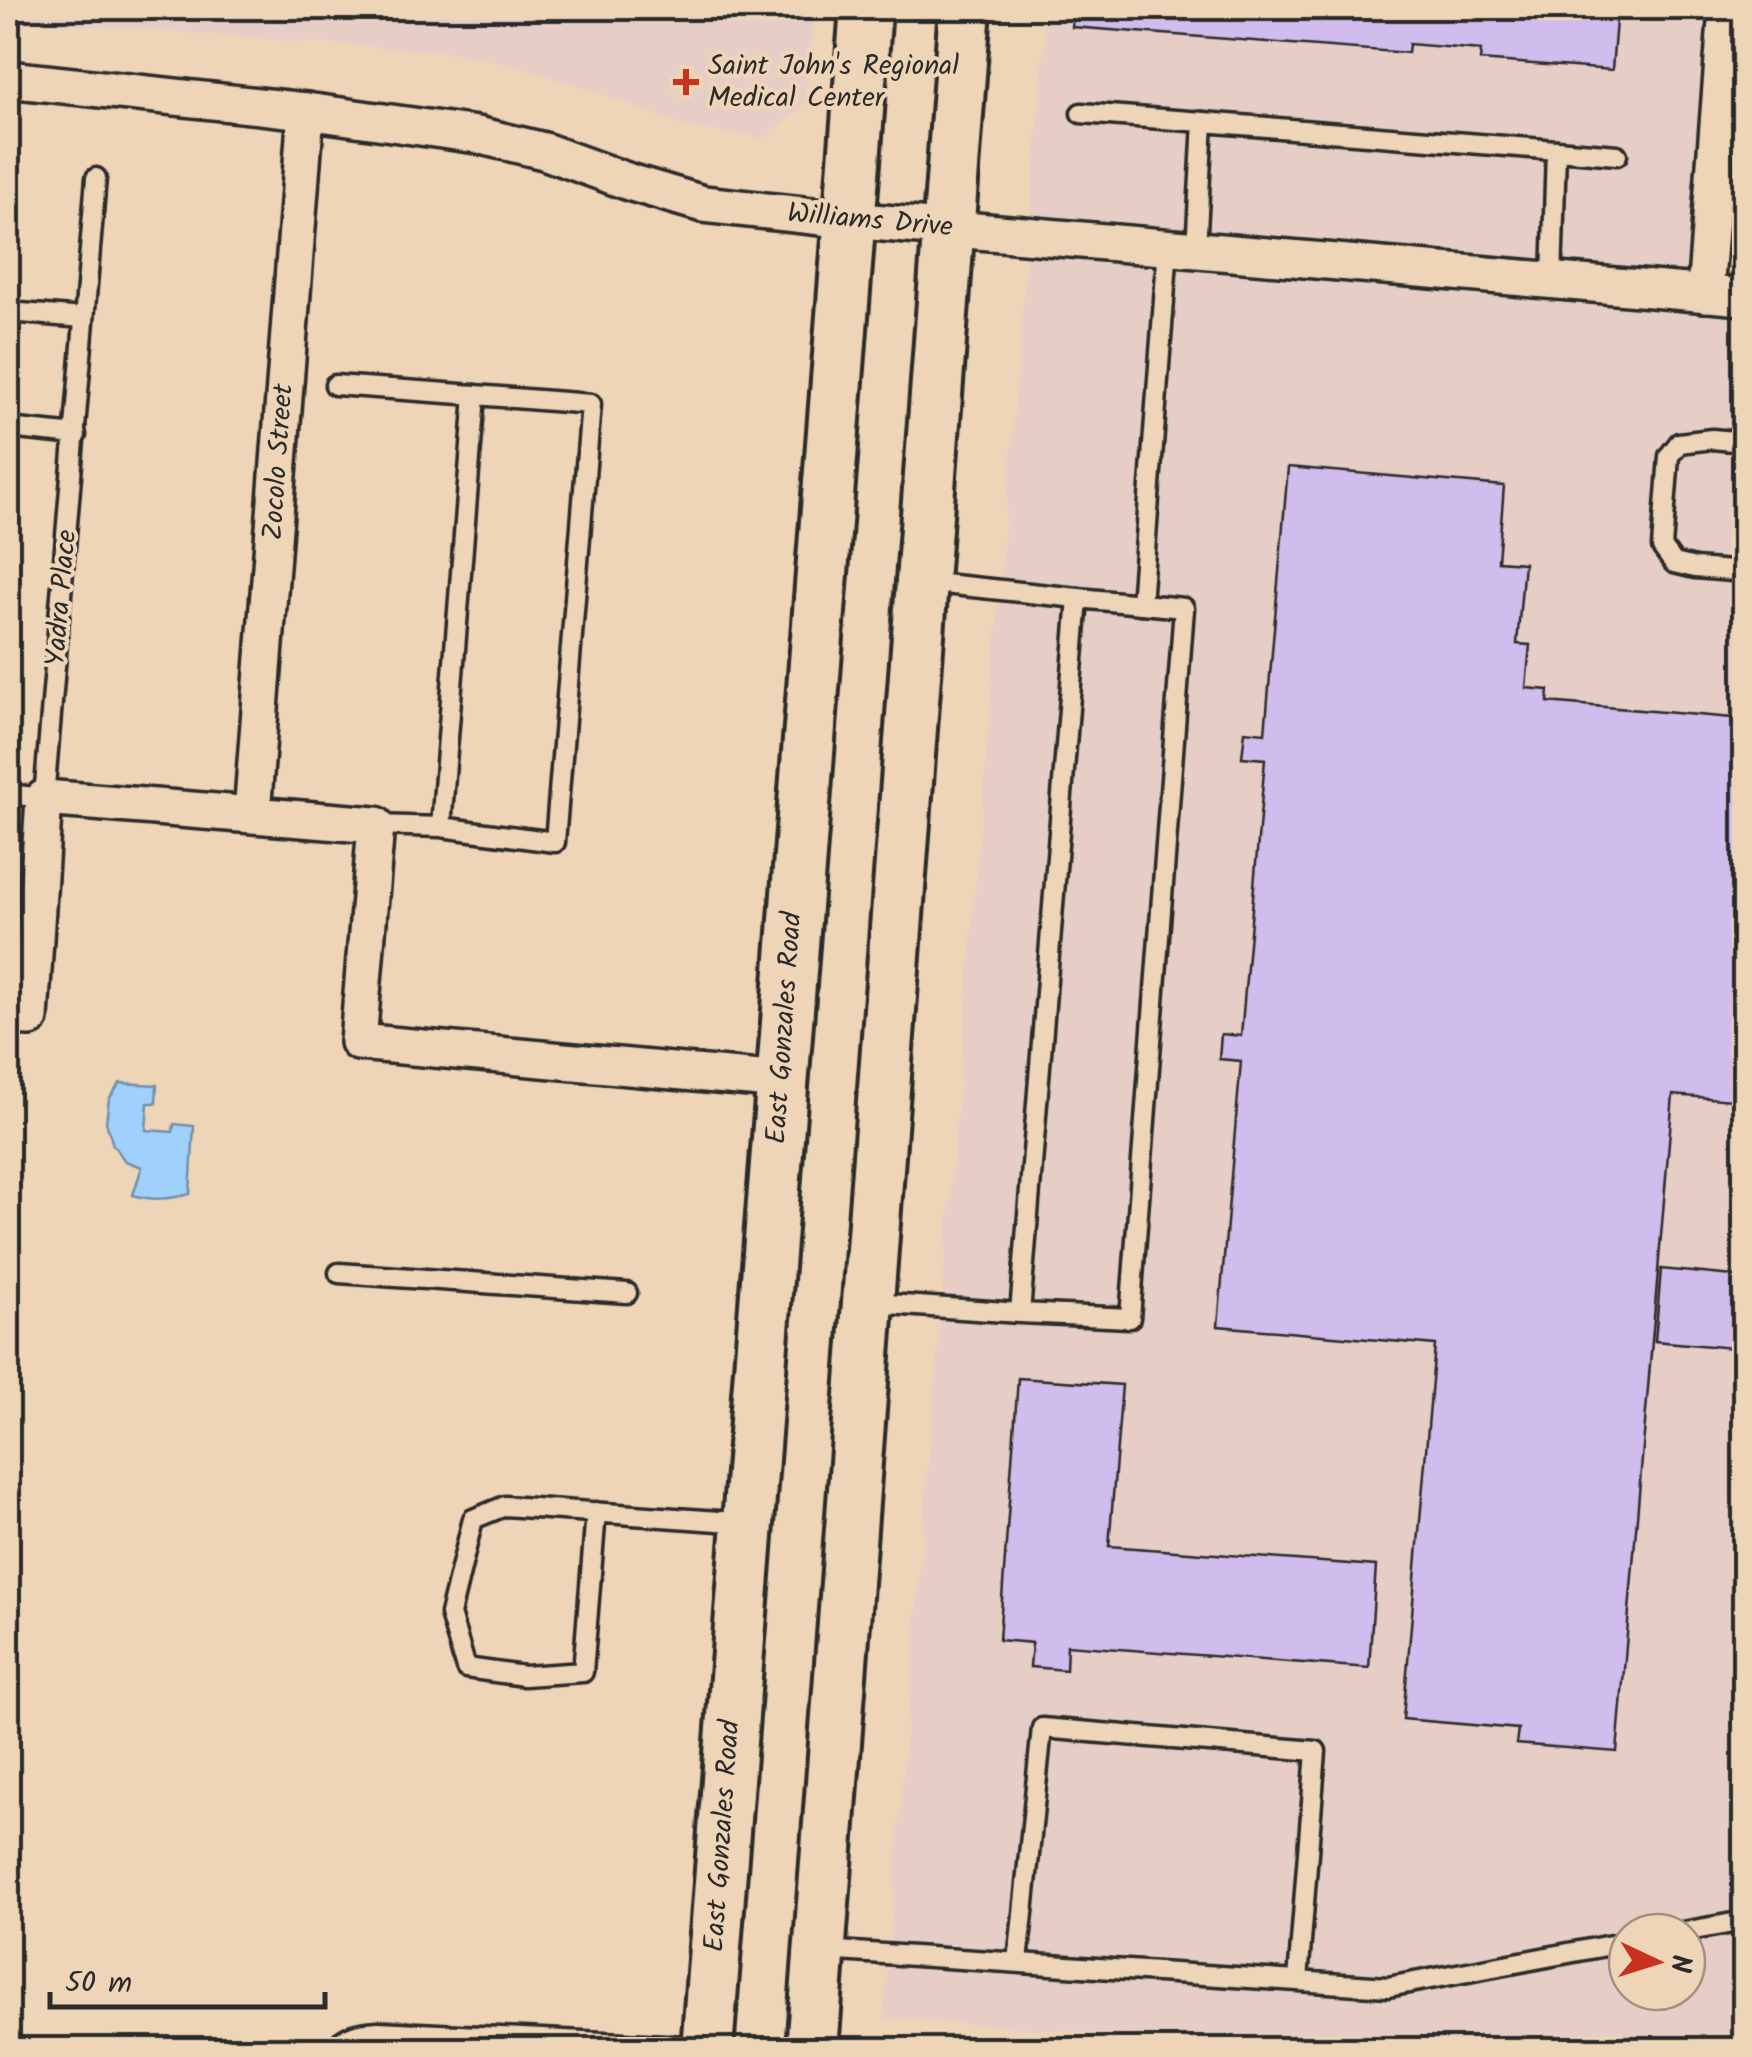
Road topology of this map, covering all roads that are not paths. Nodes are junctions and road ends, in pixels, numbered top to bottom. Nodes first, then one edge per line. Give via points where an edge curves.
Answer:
1 (866, 8) edge
2 (965, 8) edge
3 (1728, 8) edge
4 (8, 79) edge
5 (306, 110) junction
6 (1081, 113) dead end
7 (1203, 122) junction
8 (1556, 150) junction
9 (1618, 155) dead end
10 (96, 178) dead end
11 (849, 220) junction
12 (948, 227) junction
13 (1182, 248) junction
14 (1552, 280) junction
15 (1704, 294) junction
16 (1744, 297) edge
17 (8, 312) edge
18 (84, 318) junction
19 (335, 385) dead end
20 (476, 396) junction
21 (8, 428) edge
22 (76, 435) junction
23 (1744, 442) edge
24 (1744, 572) edge
25 (922, 582) junction
26 (1078, 598) junction
27 (1141, 604) junction
28 (8, 794) edge
29 (44, 798) junction
30 (252, 814) junction
31 (376, 825) junction
32 (441, 828) junction
33 (19, 1017) edge
34 (781, 1082) junction
35 (339, 1272) dead end
36 (627, 1293) dead end
37 (868, 1303) junction
38 (1020, 1312) junction
39 (596, 1512) junction
40 (747, 1523) junction
41 (1744, 1920) edge
42 (1707, 1927) edge
43 (1607, 1946) edge
44 (819, 1950) junction
45 (1018, 1962) junction
46 (1298, 1980) junction
47 (707, 2048) edge
48 (333, 2050) edge
49 (812, 2050) edge

1 - 11 main road, East Gonzales Road
2 - 12 main road
3 - 15 street
4 - 5 street, Williams Drive
5 - 11 street, Williams Drive via 544,150 703,204
5 - 30 street, Zocolo Street
6 - 7 lane
7 - 8 lane
7 - 13 lane
8 - 9 lane
8 - 14 lane
10 - 18 lane, Yadra Place
11 - 12 street, Williams Drive
11 - 34 main road, East Gonzales Road
12 - 13 street, Williams Drive
12 - 25 main road
13 - 14 street, Williams Drive
13 - 27 lane
14 - 15 street, Williams Drive
15 - 16 street, Williams Drive
17 - 18 lane
18 - 22 lane, Yadra Place
19 - 20 lane
20 - 32 lane
20 - 32 lane via 591,404 555,842
21 - 22 lane
22 - 29 lane, Yadra Place
23 - 24 lane via 1679,443 1669,456 1662,546 1674,563
25 - 26 lane
25 - 37 main road
26 - 27 lane
26 - 38 lane
27 - 38 lane via 1184,608 1130,1318
28 - 29 lane
29 - 30 street
29 - 33 street, Yadra Place
30 - 31 street
31 - 32 lane
31 - 34 street via 358,1042
34 - 40 main road, East Gonzales Road
35 - 36 lane
37 - 38 lane
37 - 44 main road
39 - 39 lane via 504,1506 473,1519 450,1614 466,1668 524,1676 583,1672
39 - 40 lane
40 - 47 main road, East Gonzales Road
41 - 42 lane
43 - 46 lane via 1388,1987
44 - 45 lane
44 - 49 main road
45 - 46 lane
45 - 46 lane via 1042,1728 1316,1751
47 - 48 lane via 378,2031 357,2032

